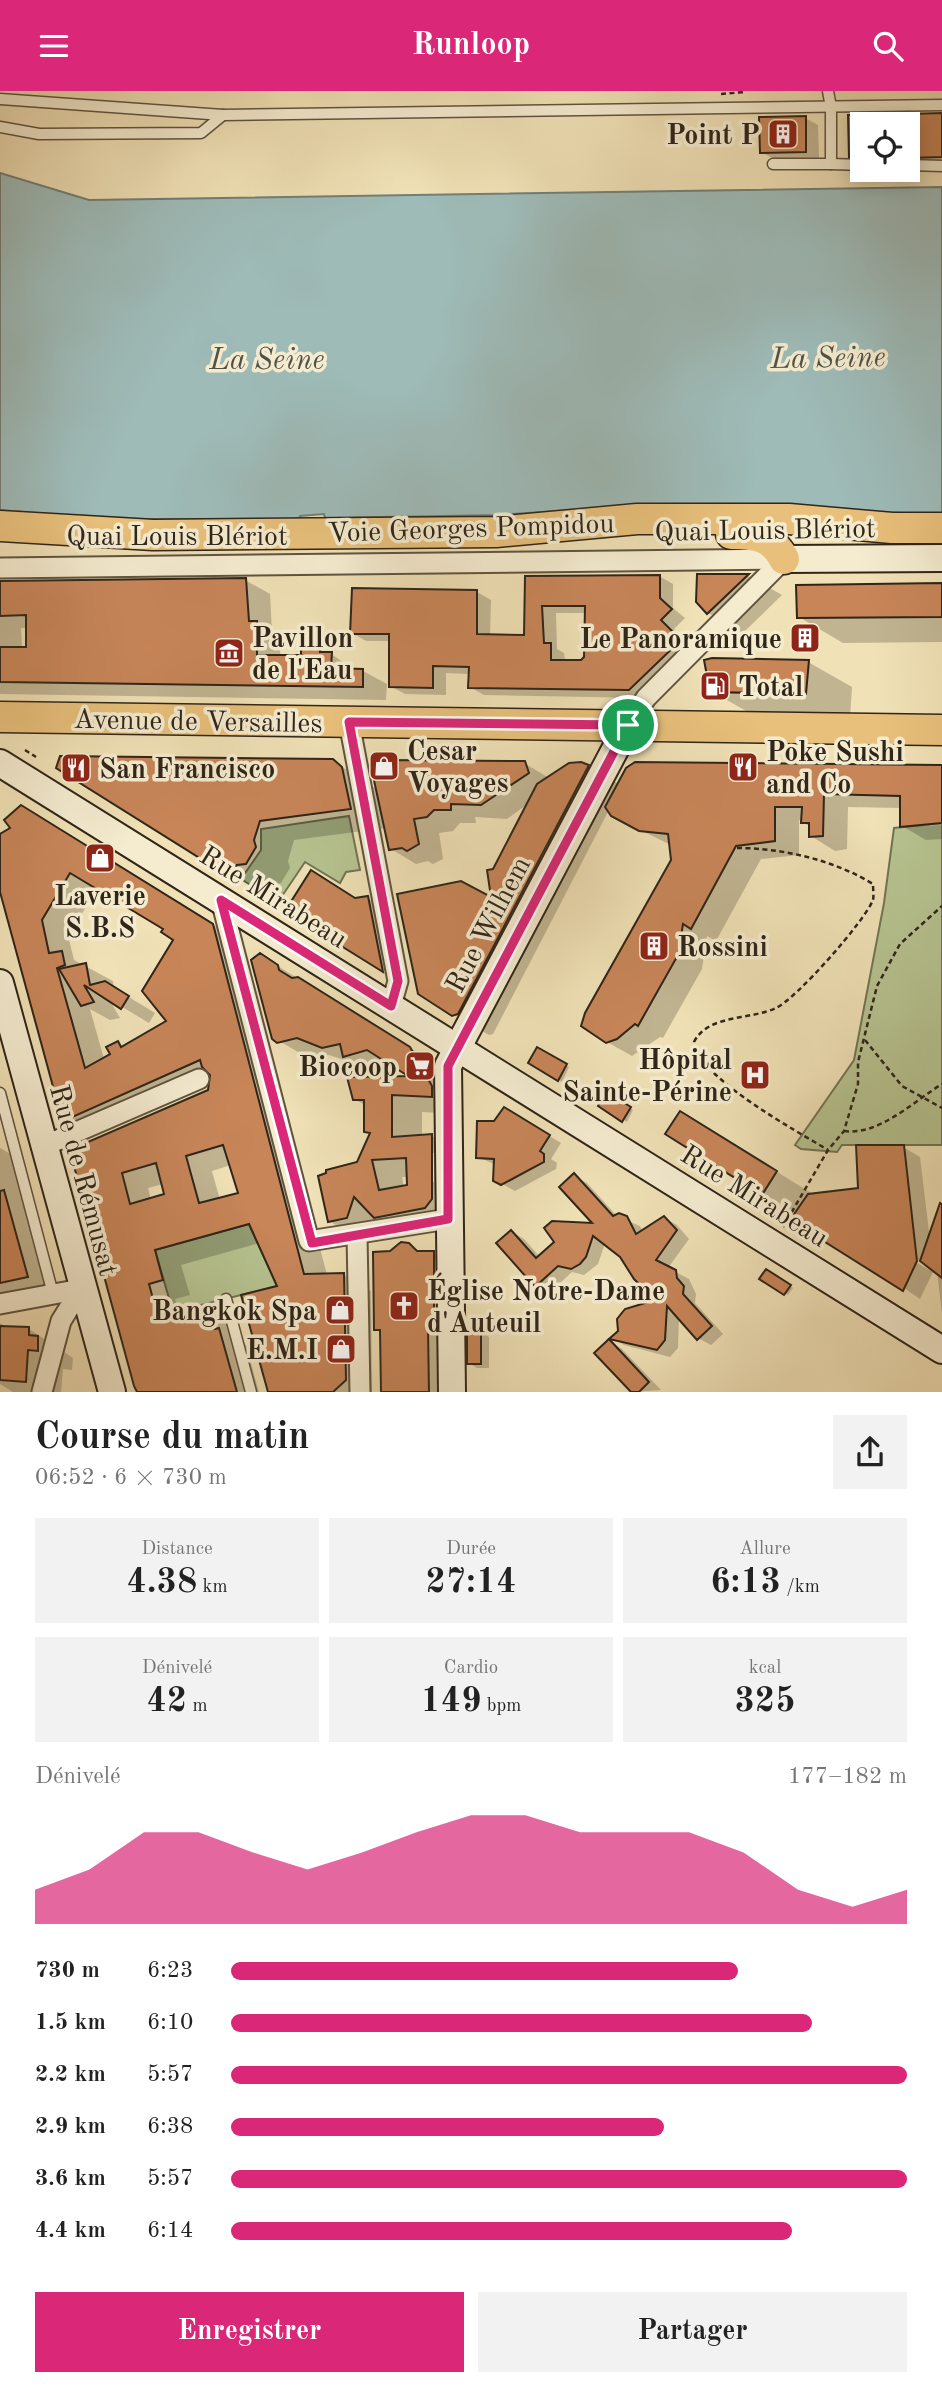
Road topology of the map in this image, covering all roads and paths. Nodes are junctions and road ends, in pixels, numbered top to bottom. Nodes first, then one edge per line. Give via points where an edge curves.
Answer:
1 (828, 91) edge
2 (0, 99) edge
3 (942, 105) edge
4 (831, 107) junction
5 (223, 115) junction
6 (0, 127) edge
7 (774, 164) dead end
8 (831, 165) junction
9 (850, 165) edge
10 (920, 166) edge
11 (942, 166) edge
12 (0, 526) edge
13 (538, 528) junction
14 (942, 528) edge
15 (942, 558) edge
16 (784, 559) junction
17 (0, 568) edge
18 (0, 717) edge
19 (349, 722) junction
20 (628, 725) junction
21 (942, 730) edge
22 (25, 750) dead end
23 (36, 757) dead end
24 (0, 763) edge
25 (737, 848) dead end
26 (221, 900) junction
27 (942, 906) edge
28 (0, 983) edge
29 (391, 1006) junction
30 (864, 1039) junction
31 (457, 1049) junction
32 (199, 1079) dead end
33 (942, 1084) edge
34 (0, 1093) edge
35 (919, 1098) junction
36 (942, 1108) edge
37 (844, 1131) junction
38 (44, 1146) junction
39 (828, 1150) junction
40 (448, 1219) junction
41 (781, 1230) dead end
42 (358, 1235) junction
43 (81, 1289) junction
44 (53, 1294) junction
45 (226, 1299) dead end
46 (0, 1304) edge
47 (942, 1350) edge
48 (42, 1392) edge
49 (112, 1392) edge
50 (251, 1392) edge
51 (360, 1392) edge
52 (452, 1392) edge

1 - 4 lane
2 - 5 lane
3 - 4 lane
4 - 5 lane
4 - 8 lane
5 - 6 lane via 201,132 39,134
7 - 8 lane
8 - 9 lane
10 - 11 lane
12 - 13 main road, Voie Georges Pompidou via 153,535
13 - 14 main road, Voie Georges Pompidou via 637,519 789,519
13 - 16 main road via 591,535 765,537 777,545
15 - 16 street, Quai Louis Blériot
16 - 17 street, Quai Louis Blériot
16 - 20 street, Rue Wilhem via 646,698
18 - 19 main road, Avenue de Versailles
19 - 20 main road, Avenue de Versailles
19 - 29 street via 398,981
20 - 21 main road, Avenue de Versailles
20 - 31 street, Rue Wilhem
22 - 23 path
24 - 26 street, Rue Mirabeau
25 - 39 path via 827,862 873,884 873,899 831,955 791,997 776,1008 714,1024 694,1042 698,1055 726,1083
26 - 29 street, Rue Mirabeau
26 - 42 street via 309,1241
27 - 30 path via 900,944 877,986
28 - 38 street, Rue de Rémusat
29 - 31 street, Rue Mirabeau
30 - 35 path via 893,1077
30 - 37 path via 858,1084
31 - 40 street, Rue Wilhem via 448,1066
31 - 47 street, Rue Mirabeau
32 - 38 street
33 - 35 path
34 - 44 lane
35 - 36 path
35 - 37 path via 886,1121 855,1132
37 - 39 path
38 - 43 street, Rue de Rémusat
39 - 41 path
40 - 42 street
40 - 52 street, Rue Wilhem
42 - 51 street
43 - 44 street
43 - 48 street via 61,1321
43 - 49 street, Rue de Rémusat
44 - 46 street
45 - 50 lane

